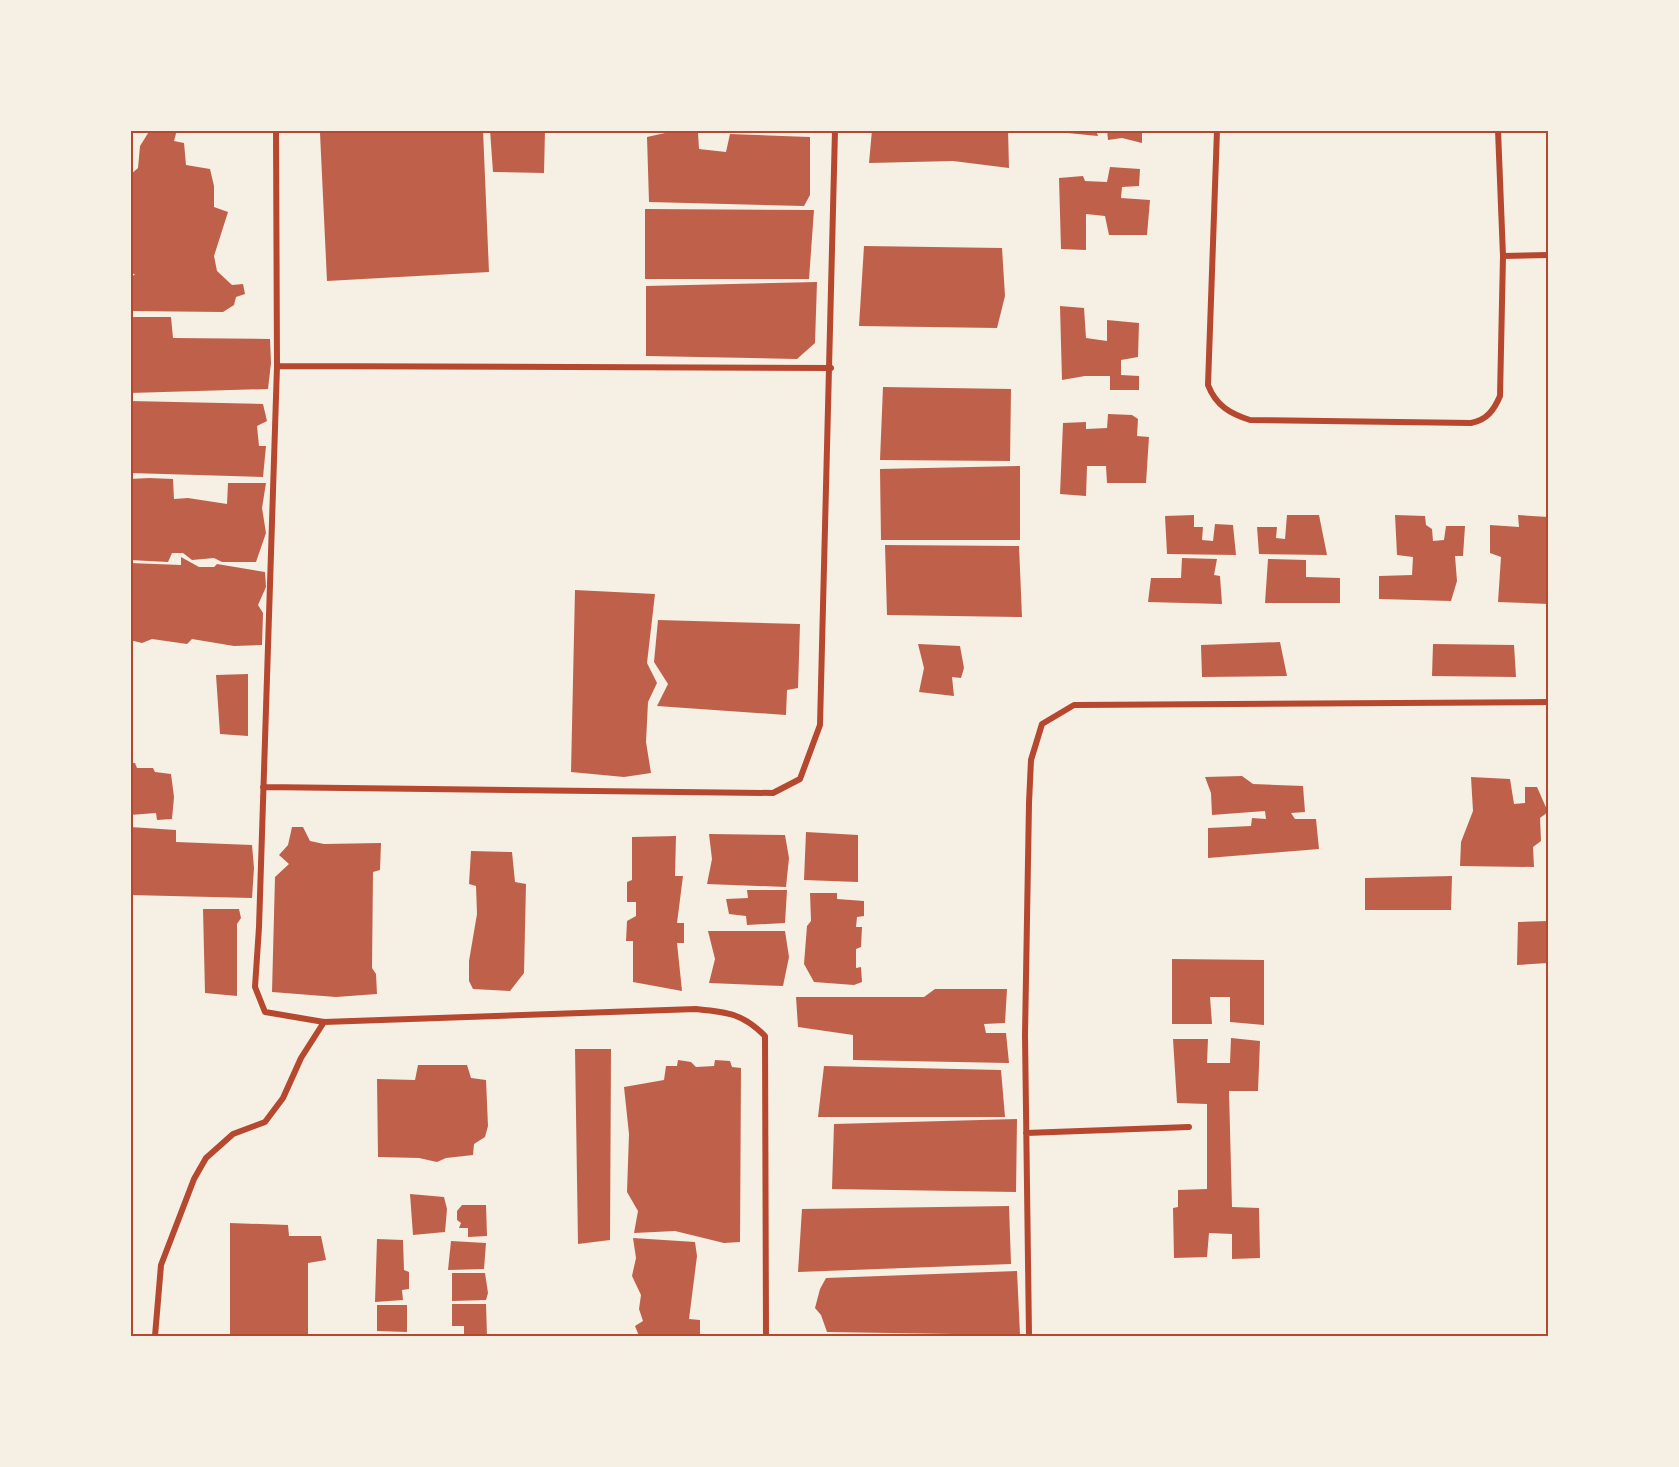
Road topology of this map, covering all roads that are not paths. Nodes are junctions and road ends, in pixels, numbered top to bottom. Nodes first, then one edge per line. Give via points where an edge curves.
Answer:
1 (276, 130) edge
2 (835, 130) edge
3 (1217, 130) edge
4 (1498, 130) edge
5 (1548, 255) edge
6 (1503, 256) junction
7 (278, 366) junction
8 (831, 368) junction
9 (1548, 702) edge
10 (263, 787) junction
11 (324, 1022) junction
12 (1189, 1127) dead end
13 (1026, 1133) junction
14 (154, 1336) edge
15 (766, 1336) edge
16 (1029, 1336) edge

1 - 7 street
2 - 8 street
3 - 6 street via 1208,386 1213,398 1232,415 1250,420 1481,421 1495,408 1500,396
4 - 6 street
5 - 6 street
7 - 8 street
7 - 10 street
8 - 10 street via 820,725 800,779 772,793
9 - 13 street via 1074,705 1042,724 1030,771
10 - 11 street via 255,987 264,1011
11 - 14 street via 301,1058 284,1098 265,1122 233,1134 206,1158 194,1179 161,1265
11 - 15 street via 696,1009 728,1012 750,1022 765,1036
12 - 13 street
13 - 16 street

